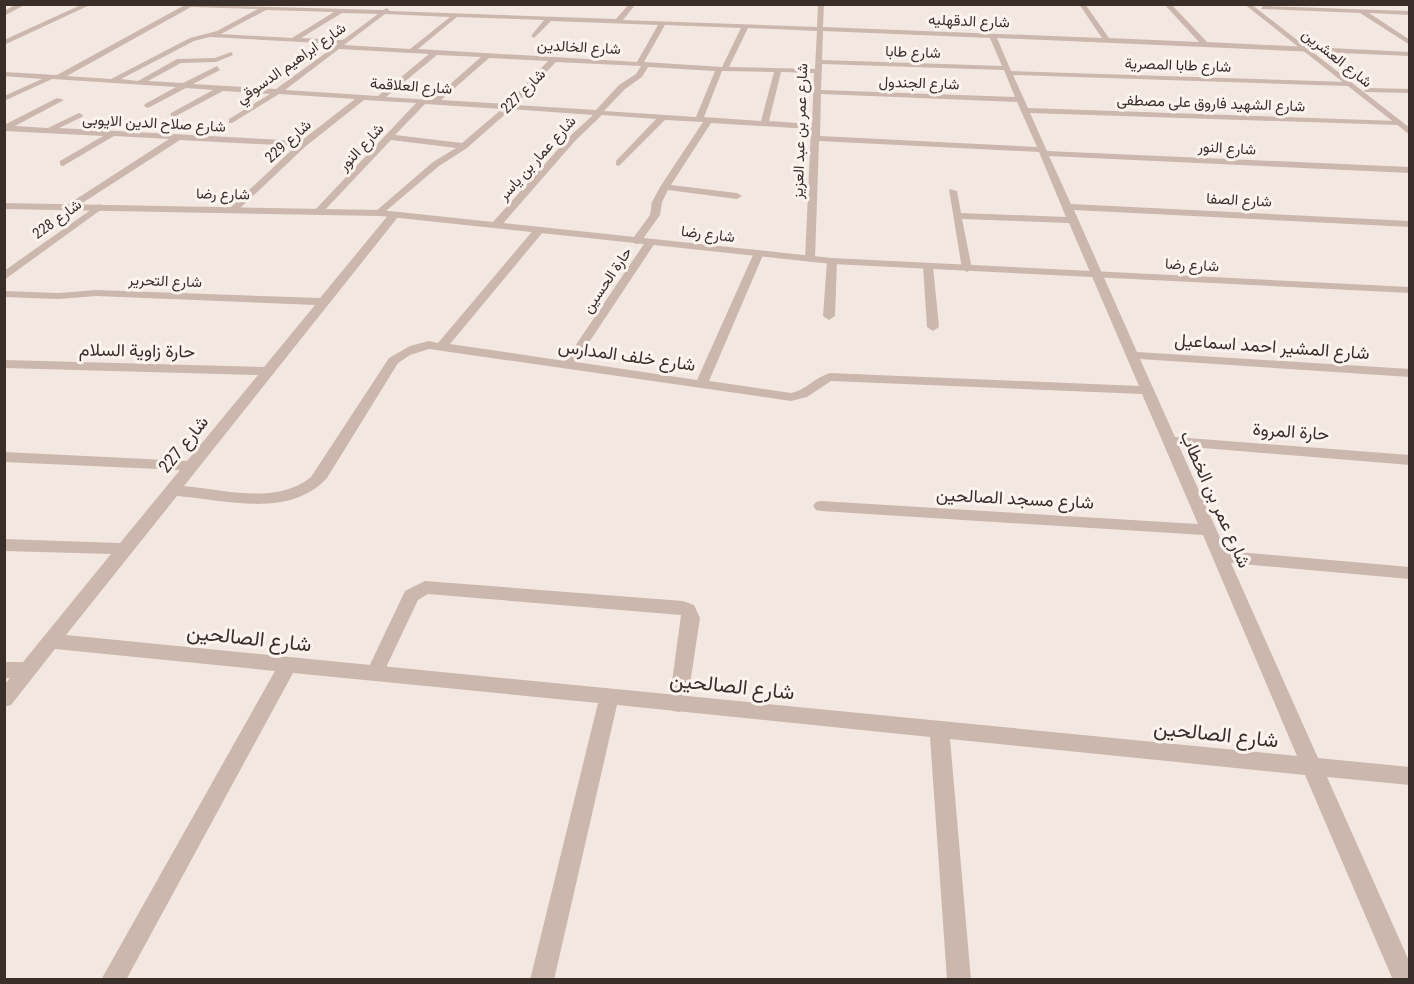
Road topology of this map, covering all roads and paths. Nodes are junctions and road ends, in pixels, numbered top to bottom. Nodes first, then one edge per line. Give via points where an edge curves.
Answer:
1 (23, 4) edge
2 (89, 4) edge
3 (167, 4) edge
4 (394, 4) edge
5 (633, 4) edge
6 (821, 4) edge
7 (1082, 4) edge
8 (1167, 4) edge
9 (1247, 4) edge
10 (190, 5) edge
11 (1260, 6) edge
12 (264, 8) junction
13 (340, 11) junction
14 (491, 11) dead end
15 (1360, 11) junction
16 (384, 12) junction
17 (1410, 13) edge
18 (4, 14) edge
19 (456, 15) junction
20 (485, 16) junction
21 (550, 18) junction
22 (618, 21) junction
23 (663, 22) junction
24 (746, 25) junction
25 (820, 28) junction
26 (992, 35) junction
27 (204, 36) junction
28 (534, 36) dead end
29 (293, 40) junction
30 (1107, 40) junction
31 (4, 43) edge
32 (1410, 43) edge
33 (1205, 44) junction
34 (341, 45) junction
35 (1302, 47) junction
36 (1314, 48) junction
37 (412, 51) junction
38 (435, 52) junction
39 (231, 54) dead end
40 (1410, 54) edge
41 (487, 56) junction
42 (554, 59) junction
43 (642, 64) junction
44 (818, 67) junction
45 (218, 68) dead end
46 (722, 69) junction
47 (777, 70) junction
48 (1007, 70) junction
49 (4, 74) edge
50 (55, 77) junction
51 (112, 81) junction
52 (141, 82) junction
53 (1348, 84) junction
54 (187, 85) junction
55 (222, 87) junction
56 (1368, 90) junction
57 (279, 91) junction
58 (1410, 91) edge
59 (817, 92) junction
60 (363, 97) junction
61 (380, 98) junction
62 (4, 99) edge
63 (60, 100) dead end
64 (423, 101) junction
65 (435, 101) junction
66 (1022, 105) junction
67 (148, 106) dead end
68 (509, 106) junction
69 (599, 113) junction
70 (79, 115) dead end
71 (174, 115) dead end
72 (663, 117) junction
73 (699, 119) junction
74 (710, 120) junction
75 (231, 122) dead end
76 (1410, 122) edge
77 (764, 123) junction
78 (1397, 123) junction
79 (816, 127) junction
80 (5, 128) edge
81 (49, 131) junction
82 (1410, 133) edge
83 (111, 135) junction
84 (388, 137) junction
85 (815, 138) junction
86 (176, 139) junction
87 (303, 144) junction
88 (464, 146) junction
89 (1043, 152) junction
90 (63, 163) dead end
91 (619, 163) dead end
92 (1410, 170) edge
93 (665, 187) junction
94 (952, 191) dead end
95 (737, 196) dead end
96 (4, 206) edge
97 (70, 207) junction
98 (99, 207) junction
99 (234, 209) junction
100 (319, 211) junction
101 (1069, 213) junction
102 (387, 214) junction
103 (957, 216) junction
104 (1410, 224) edge
105 (496, 225) junction
106 (539, 230) junction
107 (636, 241) junction
108 (650, 243) junction
109 (758, 255) junction
110 (810, 260) junction
111 (832, 261) junction
112 (928, 266) junction
113 (967, 269) junction
114 (1096, 275) junction
115 (4, 277) edge
116 (1410, 290) edge
117 (4, 294) edge
118 (323, 302) junction
119 (829, 316) dead end
120 (933, 327) dead end
121 (443, 345) junction
122 (1131, 355) junction
123 (4, 364) edge
124 (569, 364) junction
125 (268, 371) junction
126 (1410, 373) edge
127 (701, 384) junction
128 (1147, 390) junction
129 (1169, 441) junction
130 (4, 457) edge
131 (1410, 459) edge
132 (190, 466) junction
133 (171, 490) junction
134 (821, 506) dead end
135 (1208, 530) junction
136 (4, 545) edge
137 (124, 549) junction
138 (1219, 556) junction
139 (1410, 573) edge
140 (51, 641) junction
141 (288, 665) junction
142 (4, 670) edge
143 (27, 670) junction
144 (375, 673) junction
145 (609, 697) junction
146 (4, 699) edge
147 (678, 704) junction
148 (939, 729) junction
149 (1312, 767) junction
150 (1410, 776) edge
151 (113, 980) edge
152 (542, 980) edge
153 (959, 980) edge
154 (1405, 980) edge

1 - 18 street
2 - 31 street
3 - 10 street, شارع الدقهليه
4 - 16 street, شارع ابراهيم الدسوقي
5 - 22 street
6 - 25 street, شارع عمر بن عبد العزيز
7 - 30 street
8 - 33 street
9 - 35 street, شارع العشرين
10 - 12 street, شارع الدقهليه
10 - 50 street
11 - 15 street
11 - 36 street, شارع العشرين
12 - 13 street, شارع الدقهليه
12 - 27 street via 219,33
13 - 16 street, شارع الدقهليه
13 - 29 street
14 - 20 street
15 - 17 street
15 - 32 street
16 - 19 street, شارع الدقهليه
16 - 34 street, شارع ابراهيم الدسوقي
19 - 20 street, شارع الدقهليه
19 - 37 street
20 - 21 street, شارع الدقهليه
21 - 22 street, شارع الدقهليه
21 - 28 street
22 - 23 street, شارع الدقهليه
23 - 24 street, شارع الدقهليه
23 - 43 street, شارع عمار بن ياسر
24 - 25 street, شارع الدقهليه
24 - 46 street
25 - 26 street, شارع الدقهليه
25 - 44 street, شارع عمر بن عبد العزيز
26 - 30 street, شارع الدقهليه
26 - 48 street, شارع عمر بن الخطاب
27 - 29 street, شارع الخالدين
27 - 51 street
29 - 34 street, شارع الخالدين
30 - 33 street, شارع الدقهليه
33 - 35 street, شارع الدقهليه
34 - 37 street, شارع الخالدين
34 - 57 street, شارع ابراهيم الدسوقي
35 - 36 street, شارع الدقهليه
35 - 53 street, شارع العشرين
36 - 40 street, شارع الدقهليه
36 - 56 street, شارع العشرين
37 - 38 street, شارع الخالدين
38 - 41 street, شارع الخالدين
38 - 61 street
39 - 52 street via 216,60 180,61
41 - 42 street, شارع الخالدين
41 - 65 street
42 - 43 street, شارع الخالدين
42 - 68 street, شارع 227
43 - 46 street, شارع الخالدين
43 - 69 street, شارع عمار بن ياسر via 639,75 621,87
44 - 47 street, شارع الخالدين
44 - 48 street, شارع طابا
44 - 59 street, شارع عمر بن عبد العزيز
45 - 54 street
46 - 47 street, شارع الخالدين
46 - 73 street
47 - 77 street
48 - 53 street, شارع طابا المصرية
48 - 66 street, شارع عمر بن الخطاب
49 - 50 street, شارع العلاقمة
50 - 51 street, شارع العلاقمة
50 - 62 street
51 - 52 street, شارع العلاقمة
52 - 54 street, شارع العلاقمة
53 - 78 street, شارع العشرين
54 - 55 street, شارع العلاقمة
54 - 67 street
55 - 57 street, شارع العلاقمة
55 - 71 street
56 - 58 street
56 - 76 street, شارع العشرين
57 - 60 street, شارع العلاقمة
57 - 75 street, شارع ابراهيم الدسوقي
59 - 66 street, شارع الجندول
59 - 79 street, شارع عمر بن عبد العزيز
60 - 61 street, شارع العلاقمة
60 - 87 street, شارع 229
61 - 64 street, شارع العلاقمة
63 - 80 street
64 - 65 street, شارع العلاقمة
64 - 84 street, شارع النور
65 - 68 street, شارع العلاقمة
66 - 78 street, شارع الشهيد فاروق على مصطفى
66 - 89 street, شارع عمر بن الخطاب
68 - 69 street, شارع العلاقمة
68 - 88 street, شارع 227
69 - 72 street, شارع العلاقمة
69 - 105 street, شارع عمار بن ياسر
70 - 81 street
72 - 73 street, شارع العلاقمة
72 - 91 street
73 - 74 street, شارع العلاقمة
74 - 77 street, شارع العلاقمة
74 - 93 street, حارة الحسين
77 - 79 street, شارع العلاقمة
78 - 82 street, شارع العشرين
79 - 85 street, شارع عمر بن عبد العزيز
80 - 81 street, شارع صلاح الدين الايوبى
81 - 83 street, شارع صلاح الدين الايوبى
83 - 86 street, شارع صلاح الدين الايوبى
83 - 90 street
84 - 88 street
84 - 100 street, شارع النور
85 - 89 street, شارع النور
85 - 110 street, شارع عمر بن عبد العزيز
86 - 87 street, شارع صلاح الدين الايوبى
86 - 97 street
87 - 99 street, شارع 229
88 - 102 street, شارع 227 via 436,164
89 - 92 street, شارع النور
89 - 101 street, شارع عمر بن الخطاب
93 - 95 street
93 - 107 street, حارة الحسين via 656,212
94 - 103 street
96 - 97 street, شارع رضا
97 - 98 street, شارع رضا
98 - 99 street, شارع رضا
98 - 115 street, شارع 228
99 - 100 street, شارع رضا
100 - 102 street, شارع رضا
101 - 103 street, شارع الصفا
101 - 104 street, شارع الصفا
101 - 114 street, شارع عمر بن الخطاب
102 - 105 street, شارع رضا
102 - 118 street, شارع 227
103 - 113 street
105 - 106 street, شارع رضا
106 - 107 street, شارع رضا
106 - 121 street
107 - 108 street, شارع رضا
108 - 109 street, شارع رضا
108 - 124 street, حارة الحسين
109 - 110 street, شارع رضا
109 - 127 street
110 - 111 street, شارع رضا
111 - 112 street, شارع رضا
111 - 119 street
112 - 113 street, شارع رضا
112 - 120 street
113 - 114 street, شارع رضا
114 - 116 street, شارع رضا
114 - 122 street, شارع عمر بن الخطاب
117 - 118 street, شارع التحرير via 96,293
118 - 125 street, شارع 227
121 - 124 street, شارع خلف المدارس
121 - 133 street, شارع خلف المدارس via 415,348 393,361 322,475 301,492 270,499
122 - 126 street, شارع المشير احمد اسماعيل
122 - 128 street, شارع عمر بن الخطاب
123 - 125 street, حارة زاوية السلام
124 - 127 street, شارع خلف المدارس
125 - 132 street, شارع 227
127 - 128 street, شارع خلف المدارس via 791,398 807,394 830,377
128 - 129 street, شارع عمر بن الخطاب
129 - 131 street, حارة المروة
129 - 135 street, شارع عمر بن الخطاب
130 - 132 street
132 - 133 street, شارع 227
133 - 137 street, شارع 227
134 - 135 street, شارع مسجد الصالحين
135 - 138 street, شارع عمر بن الخطاب
136 - 137 street
137 - 140 street, شارع 227
138 - 139 street
138 - 149 street, شارع عمر بن الخطاب
140 - 141 street, شارع الصالحين
140 - 143 street, شارع 227
141 - 144 street, شارع الصالحين
141 - 151 street
142 - 143 street
143 - 146 street, شارع 227
144 - 145 street, شارع الصالحين
144 - 147 street via 411,596 425,587 683,608 691,618
145 - 147 street, شارع الصالحين
145 - 152 street
147 - 148 street, شارع الصالحين
148 - 149 street, شارع الصالحين
148 - 153 street
149 - 150 street, شارع الصالحين
149 - 154 street, شارع عمر بن الخطاب

